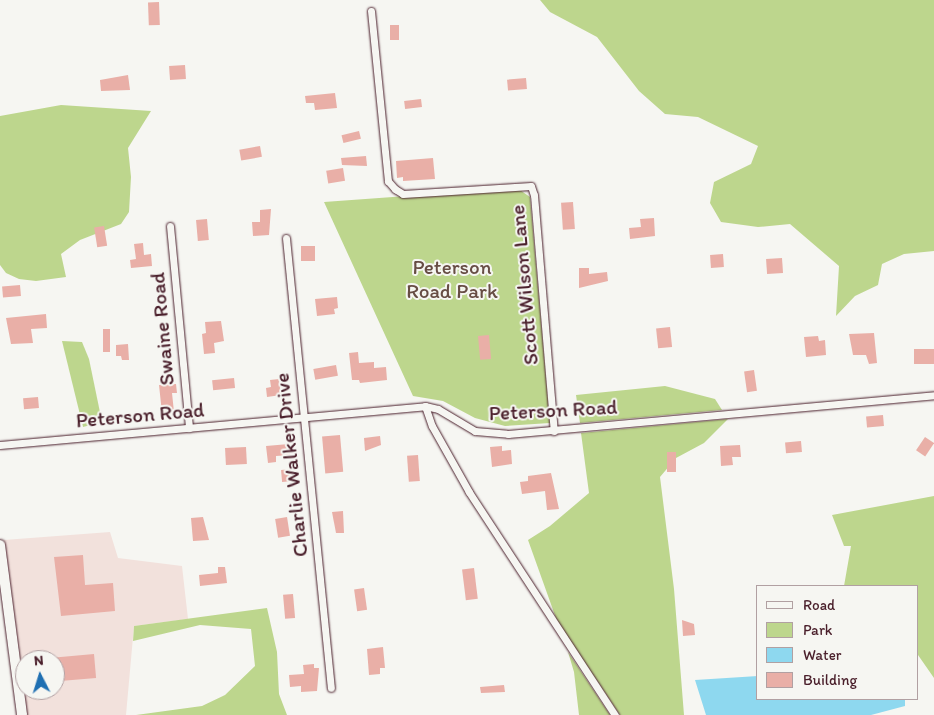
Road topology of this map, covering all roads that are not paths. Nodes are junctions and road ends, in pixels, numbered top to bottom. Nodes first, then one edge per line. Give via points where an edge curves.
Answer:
1 (371, 11) dead end
2 (170, 226) dead end
3 (286, 238) dead end
4 (934, 395) edge
5 (425, 406) junction
6 (304, 417) junction
7 (189, 428) junction
8 (554, 431) junction
9 (0, 445) edge
10 (0, 545) edge
11 (331, 688) dead end
12 (22, 715) edge
13 (615, 715) edge

1 - 8 street, Scott Wilson Lane via 388,181 395,189 403,194 531,186
2 - 7 street, Swaine Road
3 - 6 street, Charlie Walker Drive
4 - 8 street, Peterson Road
5 - 6 street, Peterson Road
5 - 8 street, Peterson Road via 438,409 484,433
5 - 13 street via 432,426 512,561
6 - 7 street, Peterson Road
6 - 11 street, Charlie Walker Drive
7 - 9 street, Peterson Road
10 - 12 main road

